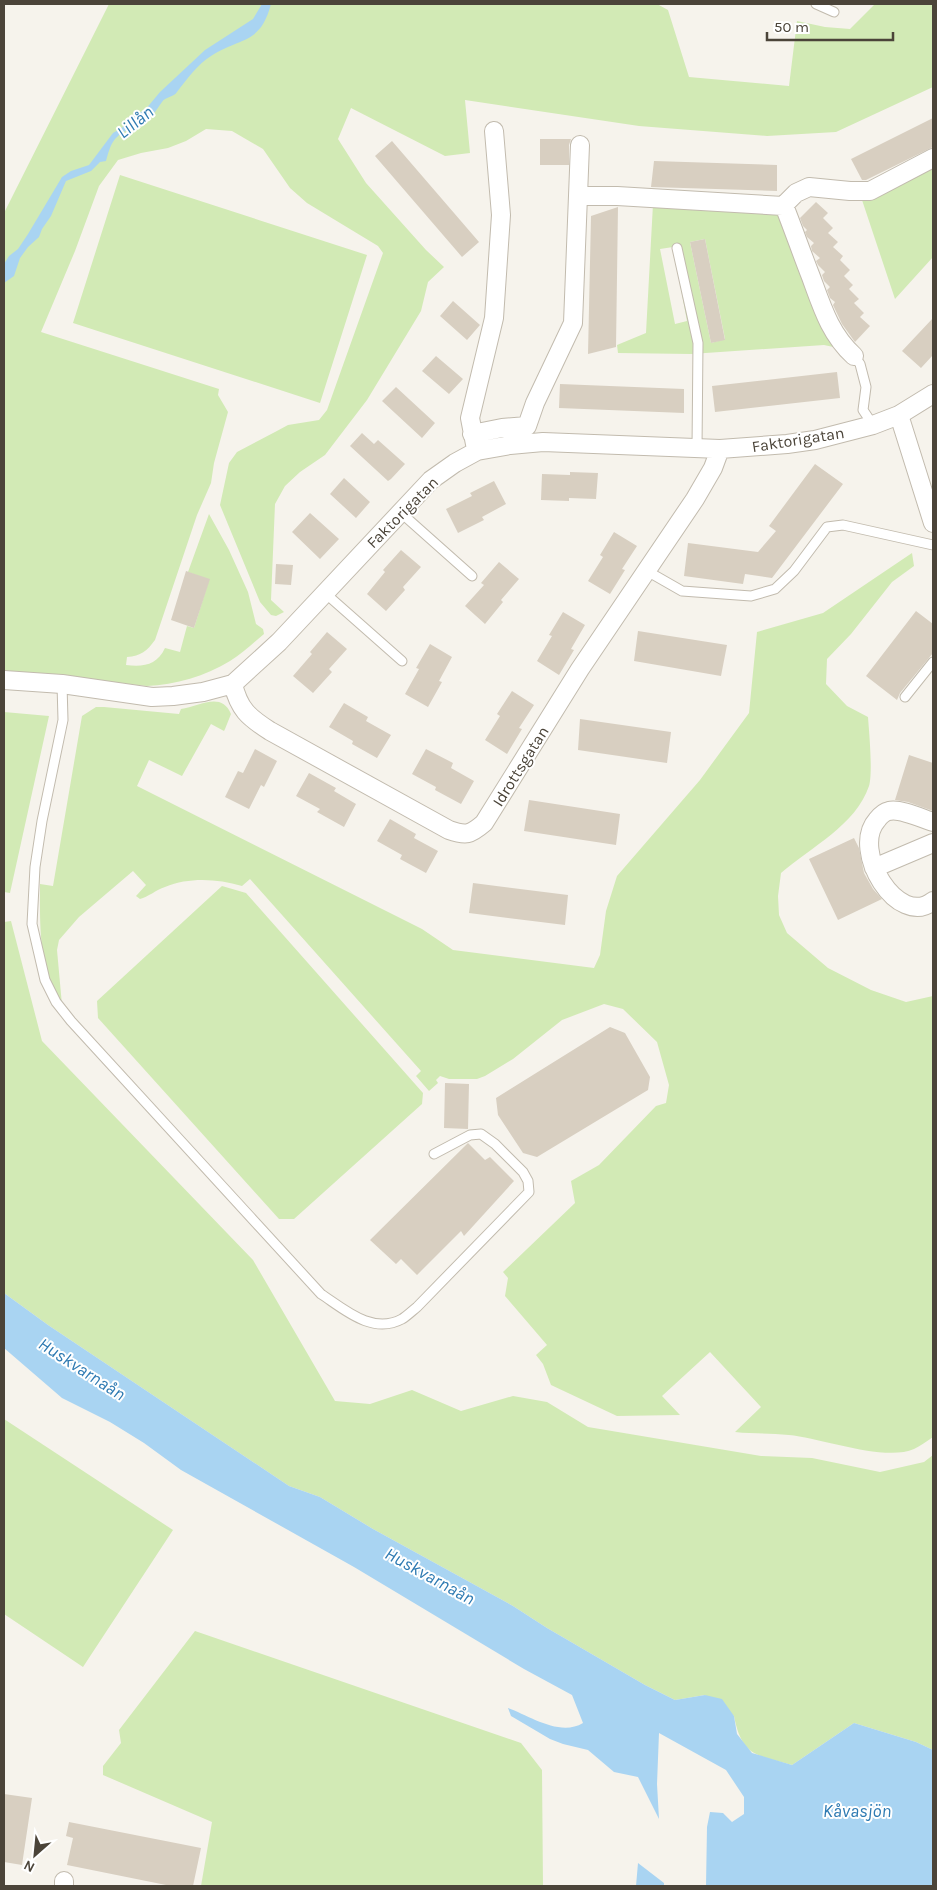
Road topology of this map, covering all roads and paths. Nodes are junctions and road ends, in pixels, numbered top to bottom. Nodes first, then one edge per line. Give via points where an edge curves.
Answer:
1 (816, 4) edge
2 (834, 12) dead end
3 (494, 131) dead end
4 (580, 145) dead end
5 (933, 158) edge
6 (578, 196) junction
7 (783, 206) junction
8 (677, 248) dead end
9 (854, 356) joint
10 (933, 394) edge
11 (899, 415) junction
12 (873, 425) junction
13 (472, 434) junction
14 (697, 448) junction
15 (720, 449) junction
16 (477, 452) junction
17 (400, 512) junction
18 (933, 523) edge
19 (933, 545) edge
20 (647, 571) junction
21 (472, 576) dead end
22 (325, 593) junction
23 (402, 661) dead end
24 (933, 662) edge
25 (4, 680) edge
26 (62, 684) junction
27 (232, 684) junction
28 (905, 697) dead end
29 (933, 822) edge
30 (933, 843) edge
31 (874, 868) junction
32 (933, 901) edge
33 (434, 1154) dead end

1 - 2 lane
3 - 13 street via 501,215 498,268 494,318 470,418
4 - 6 street
5 - 7 street via 870,191 809,187 796,193
6 - 7 street
6 - 13 street via 573,323 527,426
7 - 9 street via 823,312 832,331
8 - 14 lane via 698,343
9 - 12 lane via 860,364 866,387 864,410
10 - 11 street, Faktorigatan
11 - 12 street, Faktorigatan
11 - 18 street
12 - 15 street, Faktorigatan via 815,440
13 - 16 street
14 - 15 street, Faktorigatan
14 - 16 street, Faktorigatan via 543,442
15 - 20 street, Idrottsgatan via 714,468
16 - 17 street, Faktorigatan via 430,480
17 - 21 lane
17 - 22 street, Faktorigatan
19 - 20 lane via 843,525 827,527 794,572 775,589 751,596 682,591
20 - 27 street, Idrottsgatan via 484,823 474,832 464,835 449,830 251,719 243,710
22 - 23 lane
22 - 27 street, Faktorigatan via 279,642
24 - 28 lane
25 - 26 street, Faktorigatan
26 - 27 street, Faktorigatan via 152,697 202,692
26 - 33 lane via 64,720 42,821 32,924 46,980 56,1002 71,1021 321,1294 373,1324 402,1319 417,1307 529,1192 523,1172 481,1134 470,1135
29 - 31 street via 900,811 889,810 883,814 868,834 868,849
30 - 31 street
31 - 32 street via 886,889 903,904 916,908

